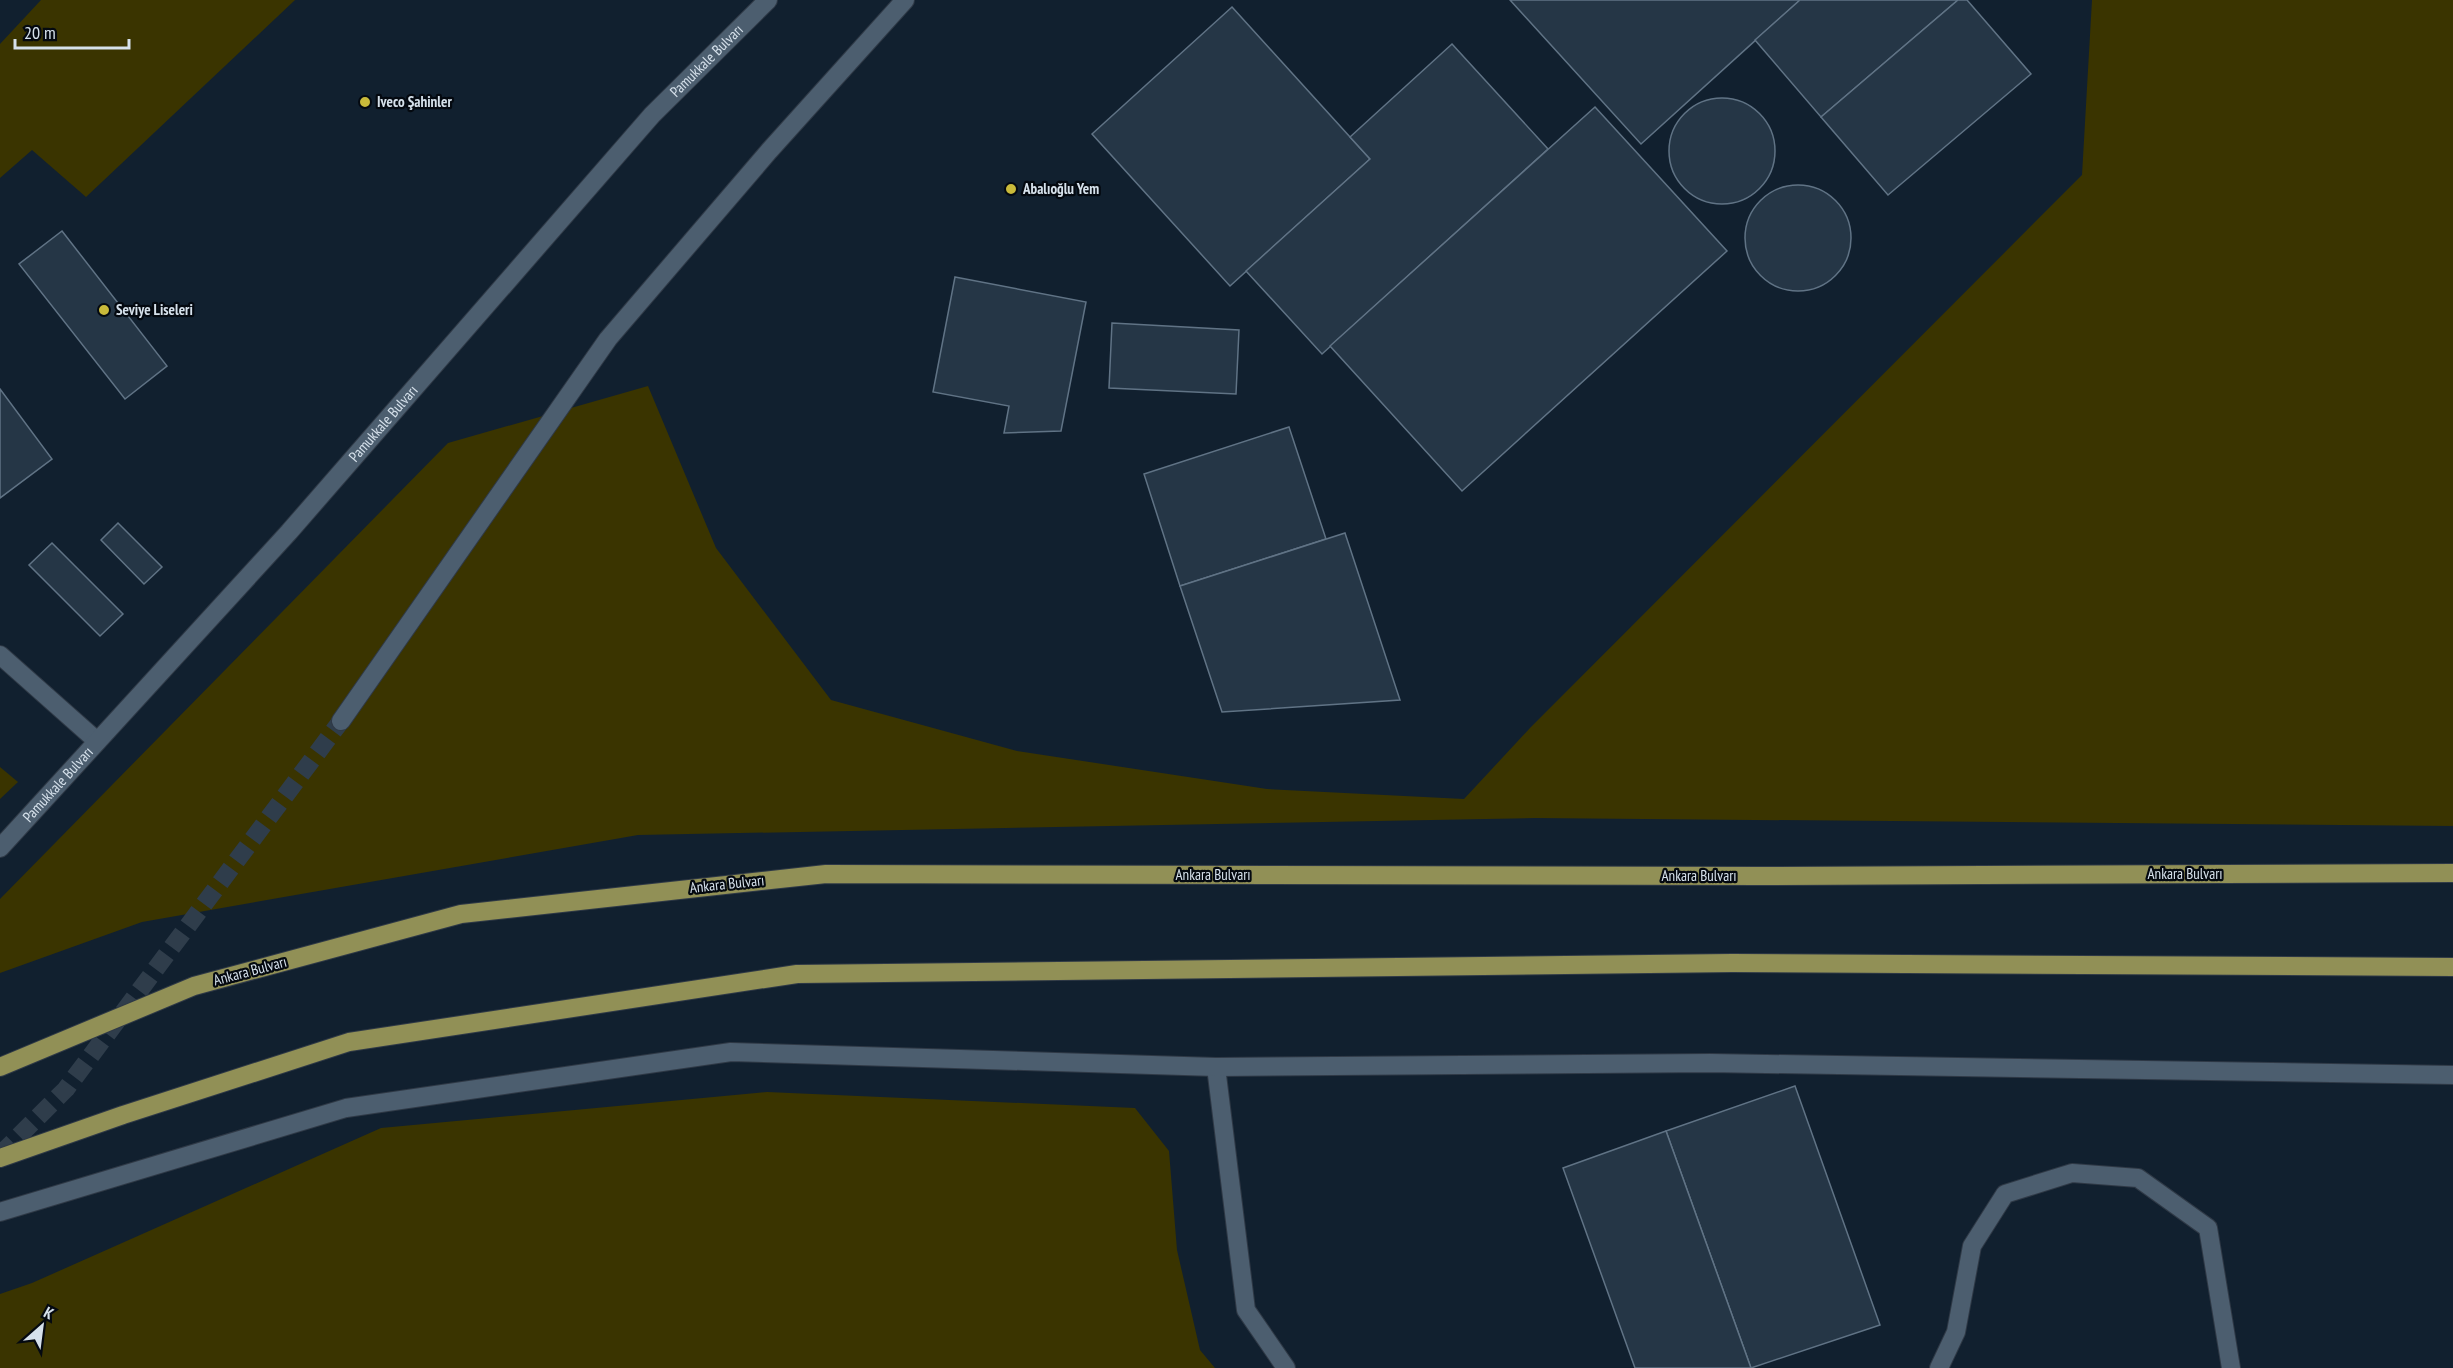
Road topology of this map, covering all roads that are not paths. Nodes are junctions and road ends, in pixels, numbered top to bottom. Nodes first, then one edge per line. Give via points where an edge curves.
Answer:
1 (768, 0) edge
2 (905, 0) edge
3 (0, 655) edge
4 (341, 721) tunnel mouth
5 (98, 741) junction
6 (0, 848) edge
7 (2453, 873) edge
8 (2453, 967) edge
9 (0, 1066) edge
10 (1216, 1067) junction
11 (2453, 1075) edge
12 (0, 1158) edge
13 (0, 1212) edge
14 (1286, 1368) edge
15 (1939, 1368) edge
16 (2231, 1368) edge

1 - 5 main road, Pamukkale Bulvarı via 652,115 289,532
2 - 4 main road via 608,339
3 - 5 main road
5 - 6 main road, Pamukkale Bulvarı
7 - 9 main road, Ankara Bulvarı via 826,874 461,914 194,986
8 - 12 main road via 1732,963 797,974 349,1042
10 - 11 main road via 1710,1063
10 - 13 main road via 731,1052 346,1108
10 - 14 main road via 1246,1310
15 - 16 main road via 1956,1332 1972,1246 2006,1194 2072,1173 2138,1178 2208,1228

